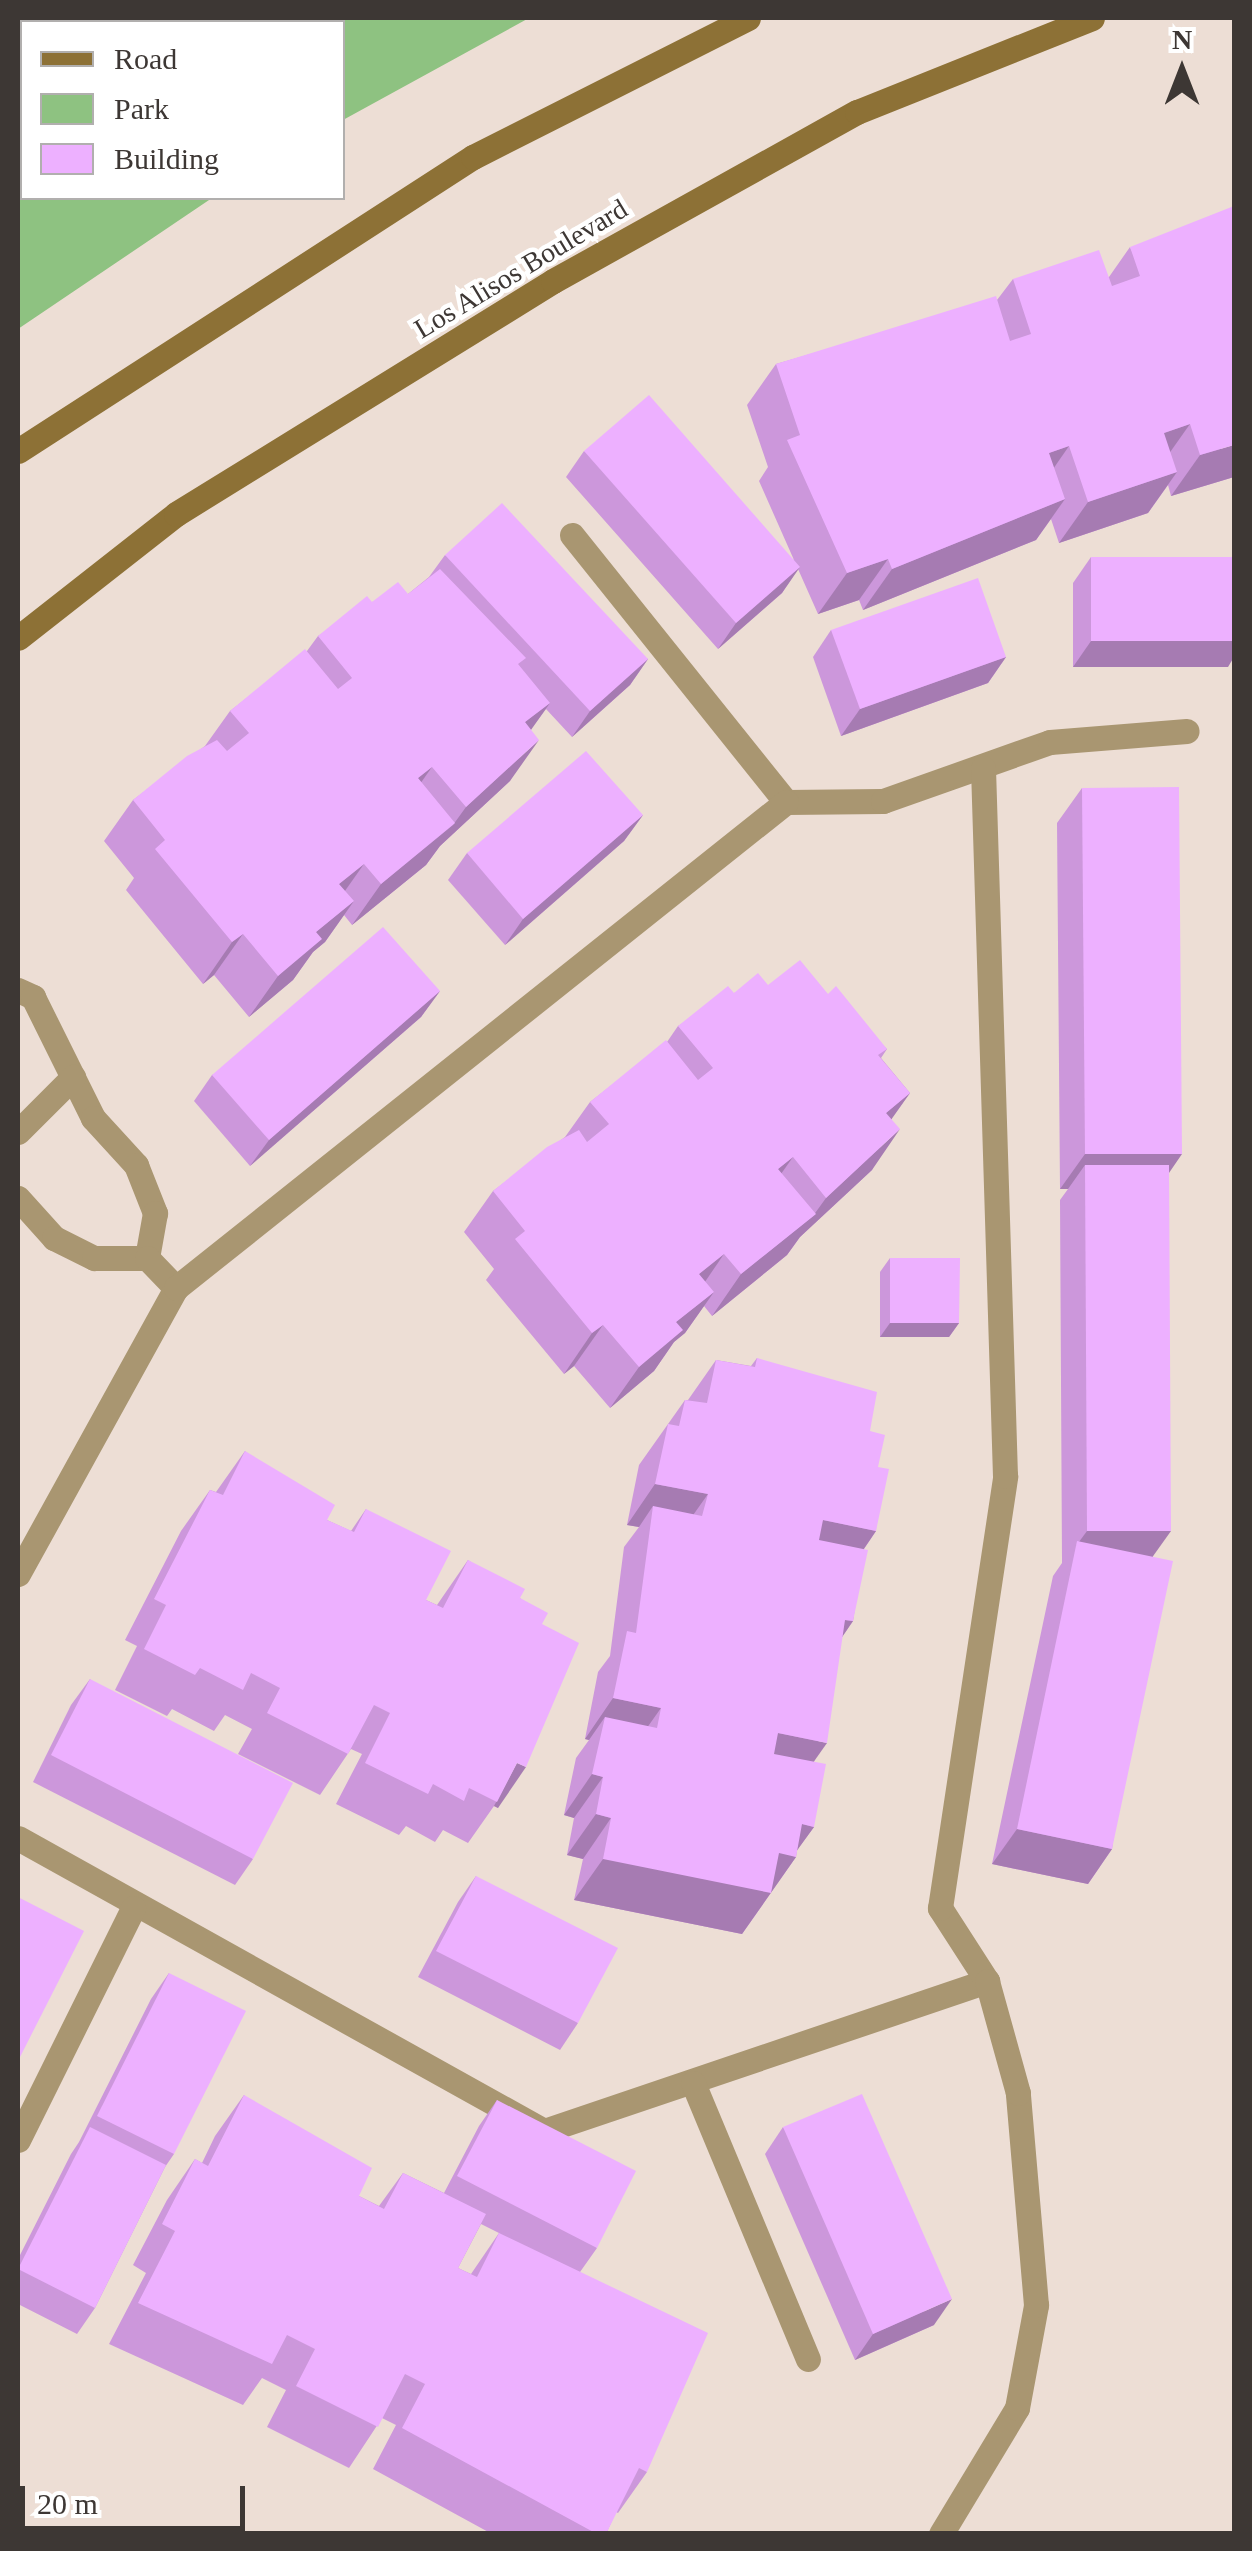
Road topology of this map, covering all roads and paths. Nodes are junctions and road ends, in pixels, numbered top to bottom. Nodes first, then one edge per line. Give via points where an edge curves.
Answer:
1 (748, 18) edge
2 (1092, 18) edge
3 (18, 451) edge
4 (572, 535) dead end
5 (18, 638) edge
6 (1187, 730) dead end
7 (983, 768) junction
8 (786, 802) junction
9 (18, 990) edge
10 (74, 1078) junction
11 (18, 1132) edge
12 (18, 1198) edge
13 (147, 1258) junction
14 (176, 1288) junction
15 (18, 1574) edge
16 (18, 1838) edge
17 (133, 1908) junction
18 (987, 1981) junction
19 (692, 2084) junction
20 (18, 2140) edge
21 (808, 2359) dead end
22 (941, 2534) edge

1 - 3 main road via 472,157
2 - 5 main road, Los Alisos Boulevard via 857,112 553,281 176,514
4 - 8 lane
6 - 7 lane via 1050,742
7 - 8 lane via 883,801
7 - 18 lane via 1005,1476 940,1908
8 - 14 lane
9 - 10 lane via 32,997
10 - 11 lane
10 - 13 lane via 136,1165 155,1213
12 - 13 lane via 54,1238 94,1258
13 - 14 lane
14 - 15 lane
16 - 17 lane
17 - 19 lane via 544,2131
17 - 20 lane
18 - 19 lane
18 - 22 lane via 1018,2094 1036,2305 1017,2408
19 - 21 lane

